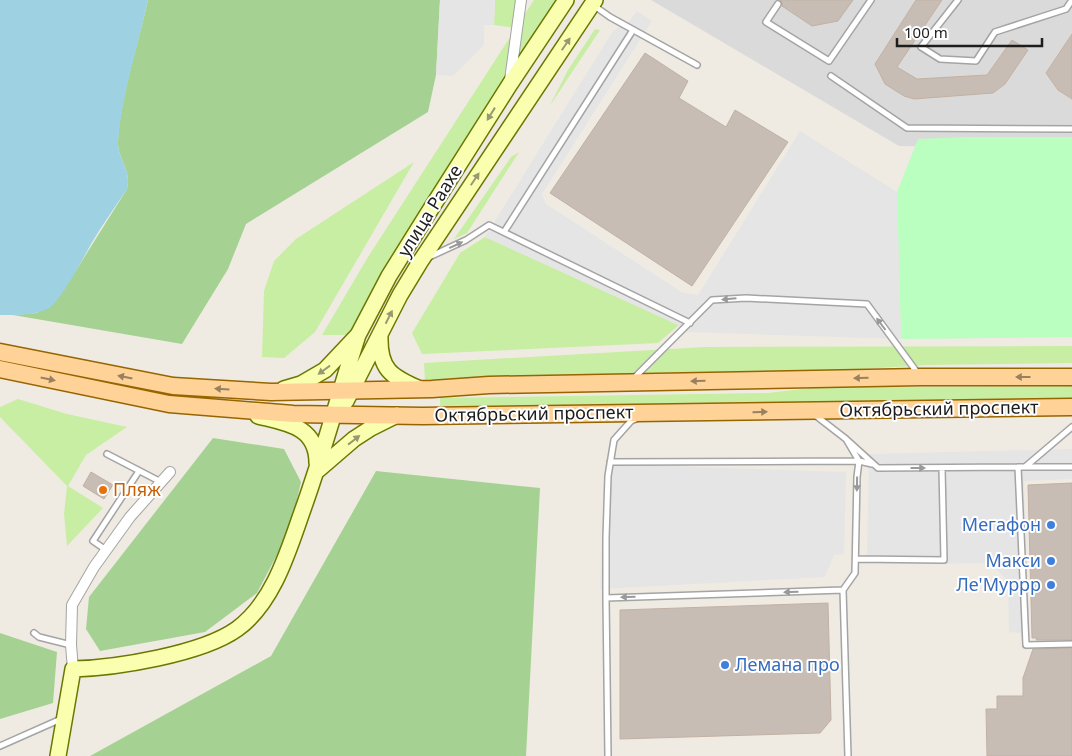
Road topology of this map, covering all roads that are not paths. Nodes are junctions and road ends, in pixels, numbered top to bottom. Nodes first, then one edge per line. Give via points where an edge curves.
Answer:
1 (521, 0) edge
2 (566, 0) edge
3 (871, 0) edge
4 (958, 0) edge
5 (1072, 0) edge
6 (594, 2) edge
7 (778, 4) dead end
8 (633, 30) junction
9 (697, 65) dead end
10 (831, 76) dead end
11 (510, 84) junction
12 (1072, 129) edge
13 (504, 232) junction
14 (420, 262) junction
15 (690, 323) junction
16 (358, 335) junction
17 (380, 335) junction
18 (0, 352) edge
19 (0, 369) edge
20 (920, 377) junction
21 (1072, 377) edge
22 (629, 382) junction
23 (427, 389) junction
24 (346, 391) junction
25 (271, 392) junction
26 (1072, 408) edge
27 (235, 410) junction
28 (810, 411) junction
29 (647, 413) junction
30 (333, 415) junction
31 (397, 415) junction
32 (432, 415) junction
33 (1072, 426) edge
34 (846, 439) junction
35 (107, 454) dead end
36 (860, 461) junction
37 (610, 462) junction
38 (874, 464) junction
39 (1072, 466) edge
40 (1025, 467) junction
41 (942, 468) junction
42 (1018, 468) junction
43 (139, 470) junction
44 (170, 472) dead end
45 (317, 472) junction
46 (162, 482) junction
47 (106, 550) junction
48 (856, 559) junction
49 (843, 590) junction
50 (606, 598) junction
51 (34, 633) dead end
52 (1072, 644) edge
53 (71, 645) junction
54 (73, 669) junction
55 (65, 718) junction
56 (0, 746) edge
57 (58, 756) edge
58 (608, 756) edge
59 (848, 756) edge

1 - 11 street
2 - 11 main road, улица Раахе
3 - 7 lane via 828,62 766,22
4 - 5 lane via 921,47 940,59 976,61 995,32 1066,9
6 - 8 lane via 610,17
14 -> 6 main road, улица Раахе
8 - 9 lane
8 - 13 lane
10 - 12 lane via 907,128
11 -> 16 main road, улица Раахе via 389,276
14 -> 13 lane via 466,240 489,224
13 - 15 lane
17 -> 14 main road, улица Раахе
20 -> 15 lane via 867,304 746,298 712,300
15 - 22 lane
16 - 24 main road
16 -> 25 main road, улица Раахе via 325,370 301,384
17 - 23 main road via 379,348 388,372 399,381
17 - 24 main road, улица Раахе
25 -> 18 main road, Октябрьский проспект via 173,386
19 -> 27 main road, Октябрьский проспект via 169,404
21 -> 20 main road, Октябрьский проспект
20 -> 22 main road, Октябрьский проспект
22 - 23 main road, Октябрьский проспект via 536,384 524,376 442,380
23 - 24 main road, Октябрьский проспект
23 - 32 main road
24 - 25 main road, Октябрьский проспект
24 - 30 main road, улица Раахе via 346,401
26 - 28 main road, Октябрьский проспект
27 - 30 main road, Октябрьский проспект
27 - 45 main road via 293,425 304,432 317,452
29 -> 28 main road, Октябрьский проспект
28 - 34 lane
29 - 32 main road, Октябрьский проспект
29 - 37 lane via 630,421 614,440
30 - 31 main road, Октябрьский проспект
30 - 45 main road
31 - 32 main road, Октябрьский проспект
45 -> 31 main road via 354,439
33 - 40 lane
34 - 36 lane
34 - 38 lane
35 - 43 lane
36 - 37 lane
36 - 38 lane
36 -> 48 lane
37 - 50 lane
38 -> 41 lane via 878,468
39 - 40 lane
40 - 42 lane
41 - 42 lane
41 - 48 lane via 944,560
42 - 52 lane via 1026,645
43 - 46 lane
43 - 47 lane via 93,541
44 - 46 street
45 - 54 main road via 271,588 256,611 237,629 184,652 91,669
46 - 47 street
47 - 53 street via 72,604
48 - 49 lane via 855,573
49 -> 50 lane
49 - 59 lane
50 - 58 lane
51 - 53 lane
53 - 54 street
54 - 55 main road
55 - 56 lane
55 - 57 main road

